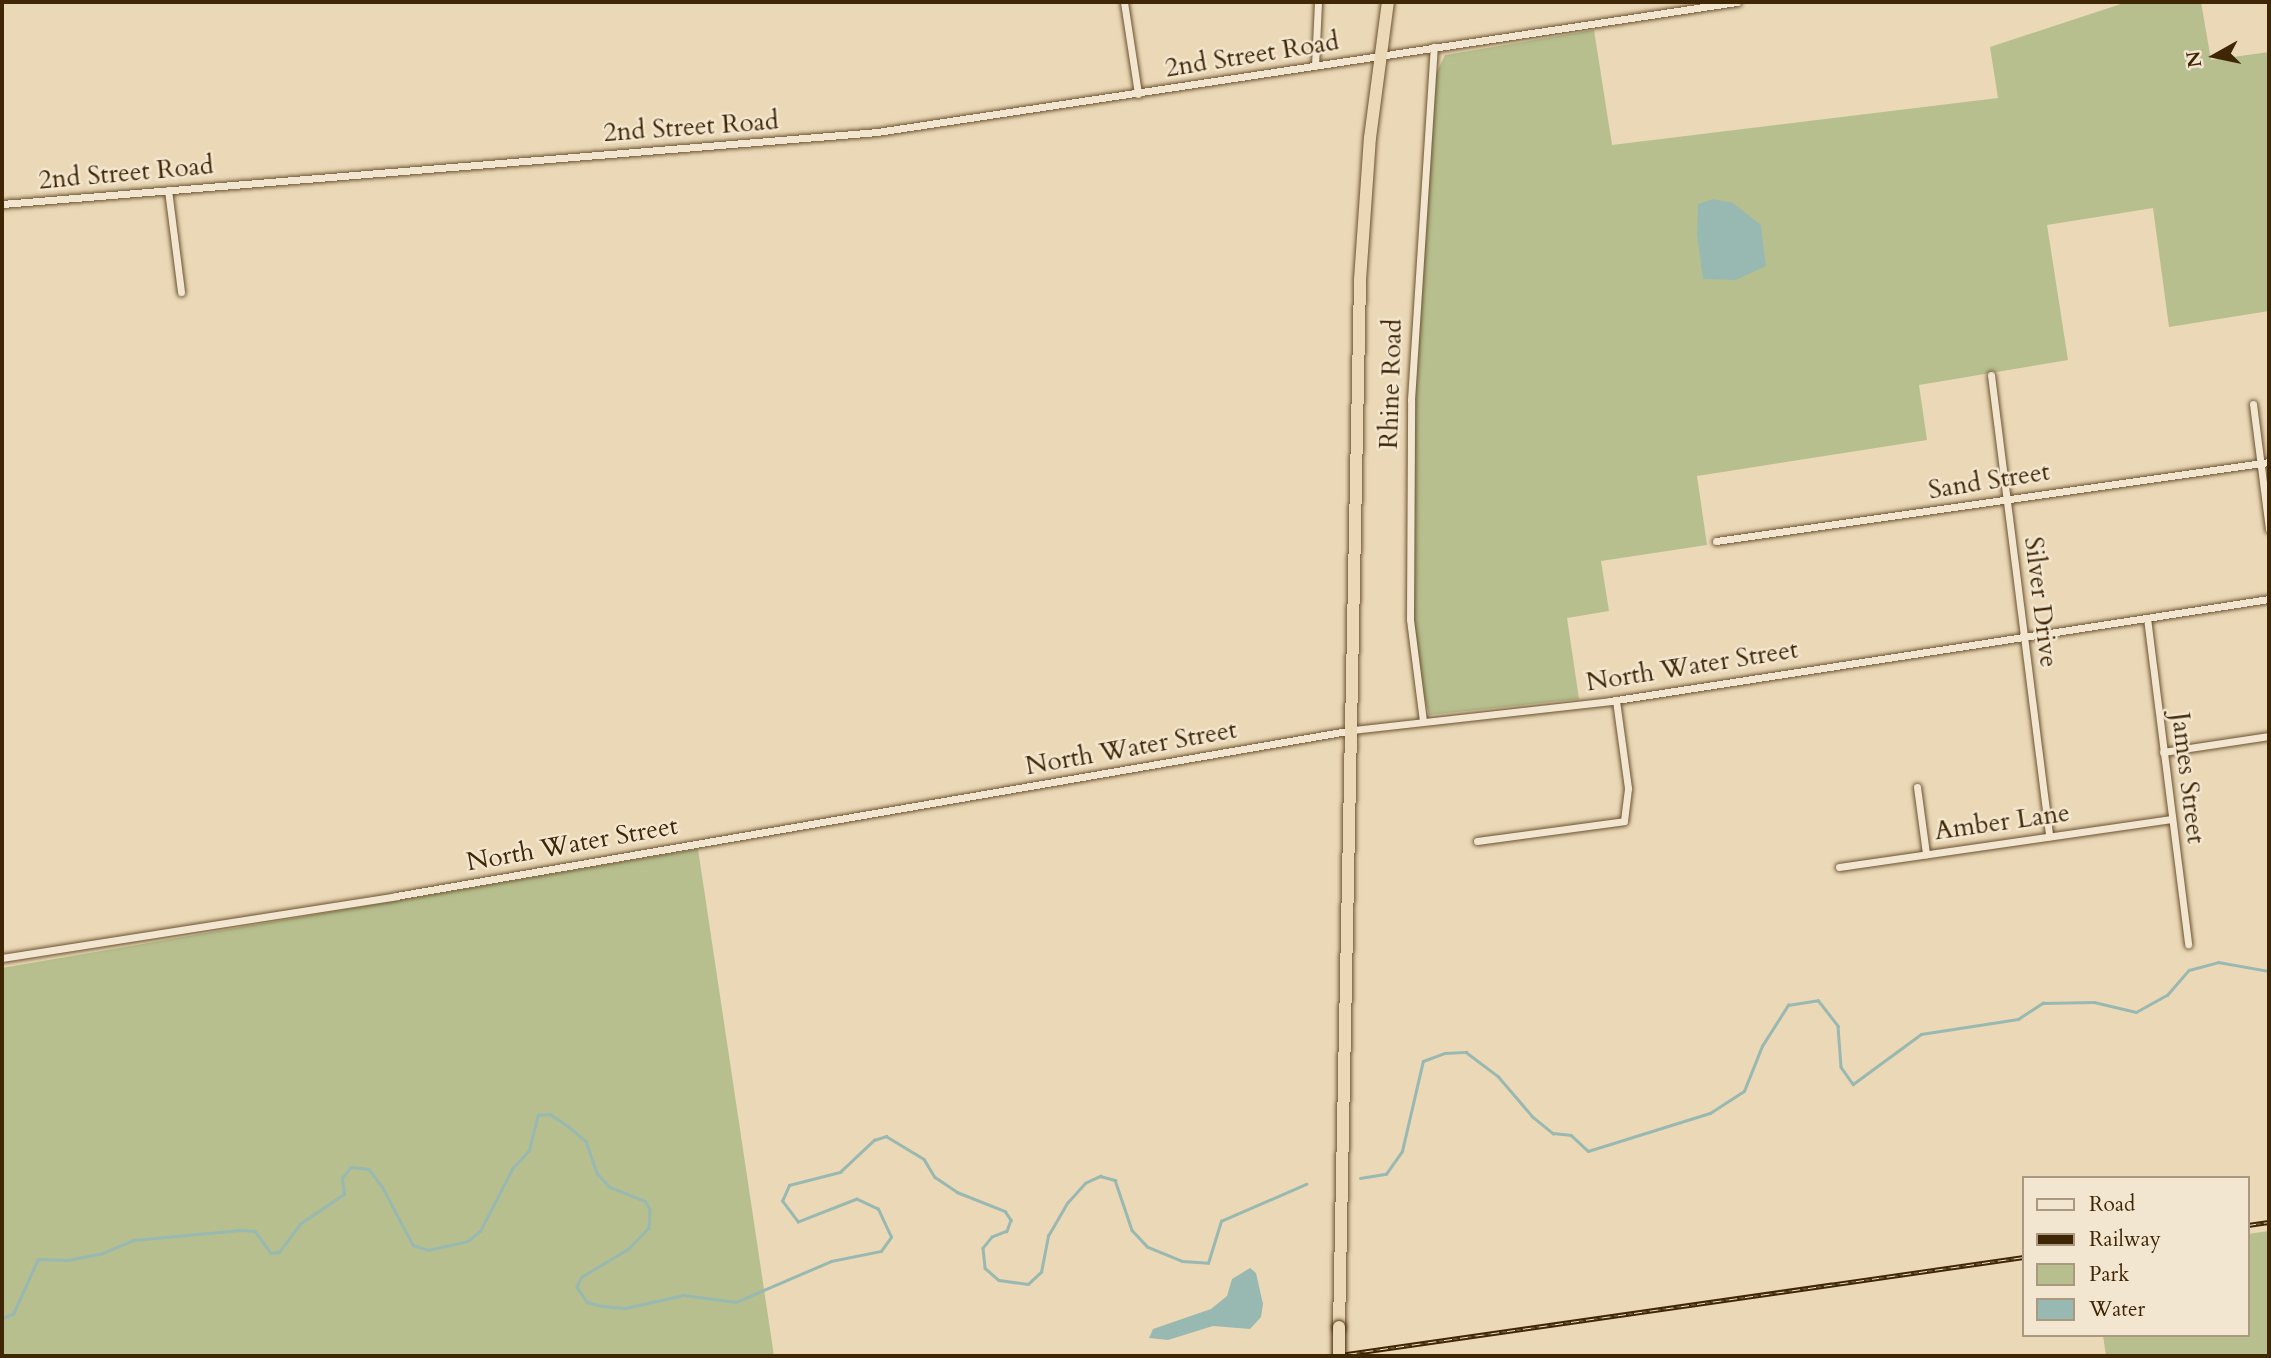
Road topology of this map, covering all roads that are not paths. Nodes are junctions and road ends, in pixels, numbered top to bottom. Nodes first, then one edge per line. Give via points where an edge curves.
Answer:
1 (1124, 2) edge
2 (1318, 2) edge
3 (1388, 2) edge
4 (1737, 2) edge
5 (1434, 47) junction
6 (1380, 57) junction
7 (1315, 66) junction
8 (1138, 94) junction
9 (168, 190) junction
10 (2, 204) edge
11 (181, 292) dead end
12 (1991, 375) dead end
13 (2253, 404) dead end
14 (2265, 462) edge
15 (2007, 501) junction
16 (2269, 529) edge
17 (1716, 541) dead end
18 (2269, 599) edge
19 (2147, 618) junction
20 (2024, 636) junction
21 (1616, 700) junction
22 (1423, 721) junction
23 (1353, 730) junction
24 (2269, 736) edge
25 (2164, 752) junction
26 (1917, 787) dead end
27 (2172, 819) junction
28 (2049, 836) junction
29 (1477, 841) dead end
30 (1926, 854) junction
31 (1839, 867) dead end
32 (2188, 944) dead end
33 (2, 958) edge
34 (1339, 1356) edge

1 - 8 street
2 - 7 street
3 - 6 highway
4 - 5 street, 2nd Street Road
5 - 6 street, 2nd Street Road
5 - 22 street, Rhine Road via 1413,330 1410,437 1410,619
6 - 7 street, 2nd Street Road
6 - 23 highway via 1360,280
7 - 8 street, 2nd Street Road
8 - 9 street, 2nd Street Road via 863,133
9 - 10 street, 2nd Street Road
9 - 11 street
12 - 15 street, Silver Drive
13 - 14 street
14 - 15 street, Sand Street
14 - 16 street
15 - 17 street, Sand Street
15 - 20 street, Silver Drive
18 - 19 street, North Water Street
19 - 20 street, North Water Street
19 - 25 street, James Street
20 - 21 street, North Water Street
20 - 28 street, Silver Drive
21 - 22 street, North Water Street
21 - 29 street via 1628,788 1624,821
22 - 23 street, North Water Street
23 - 33 street, North Water Street via 410,894
23 - 34 highway, bridge
24 - 25 street
25 - 27 street, James Street
26 - 30 street
27 - 28 street, Amber Lane
27 - 32 street, James Street
28 - 30 street, Amber Lane
30 - 31 street, Amber Lane

